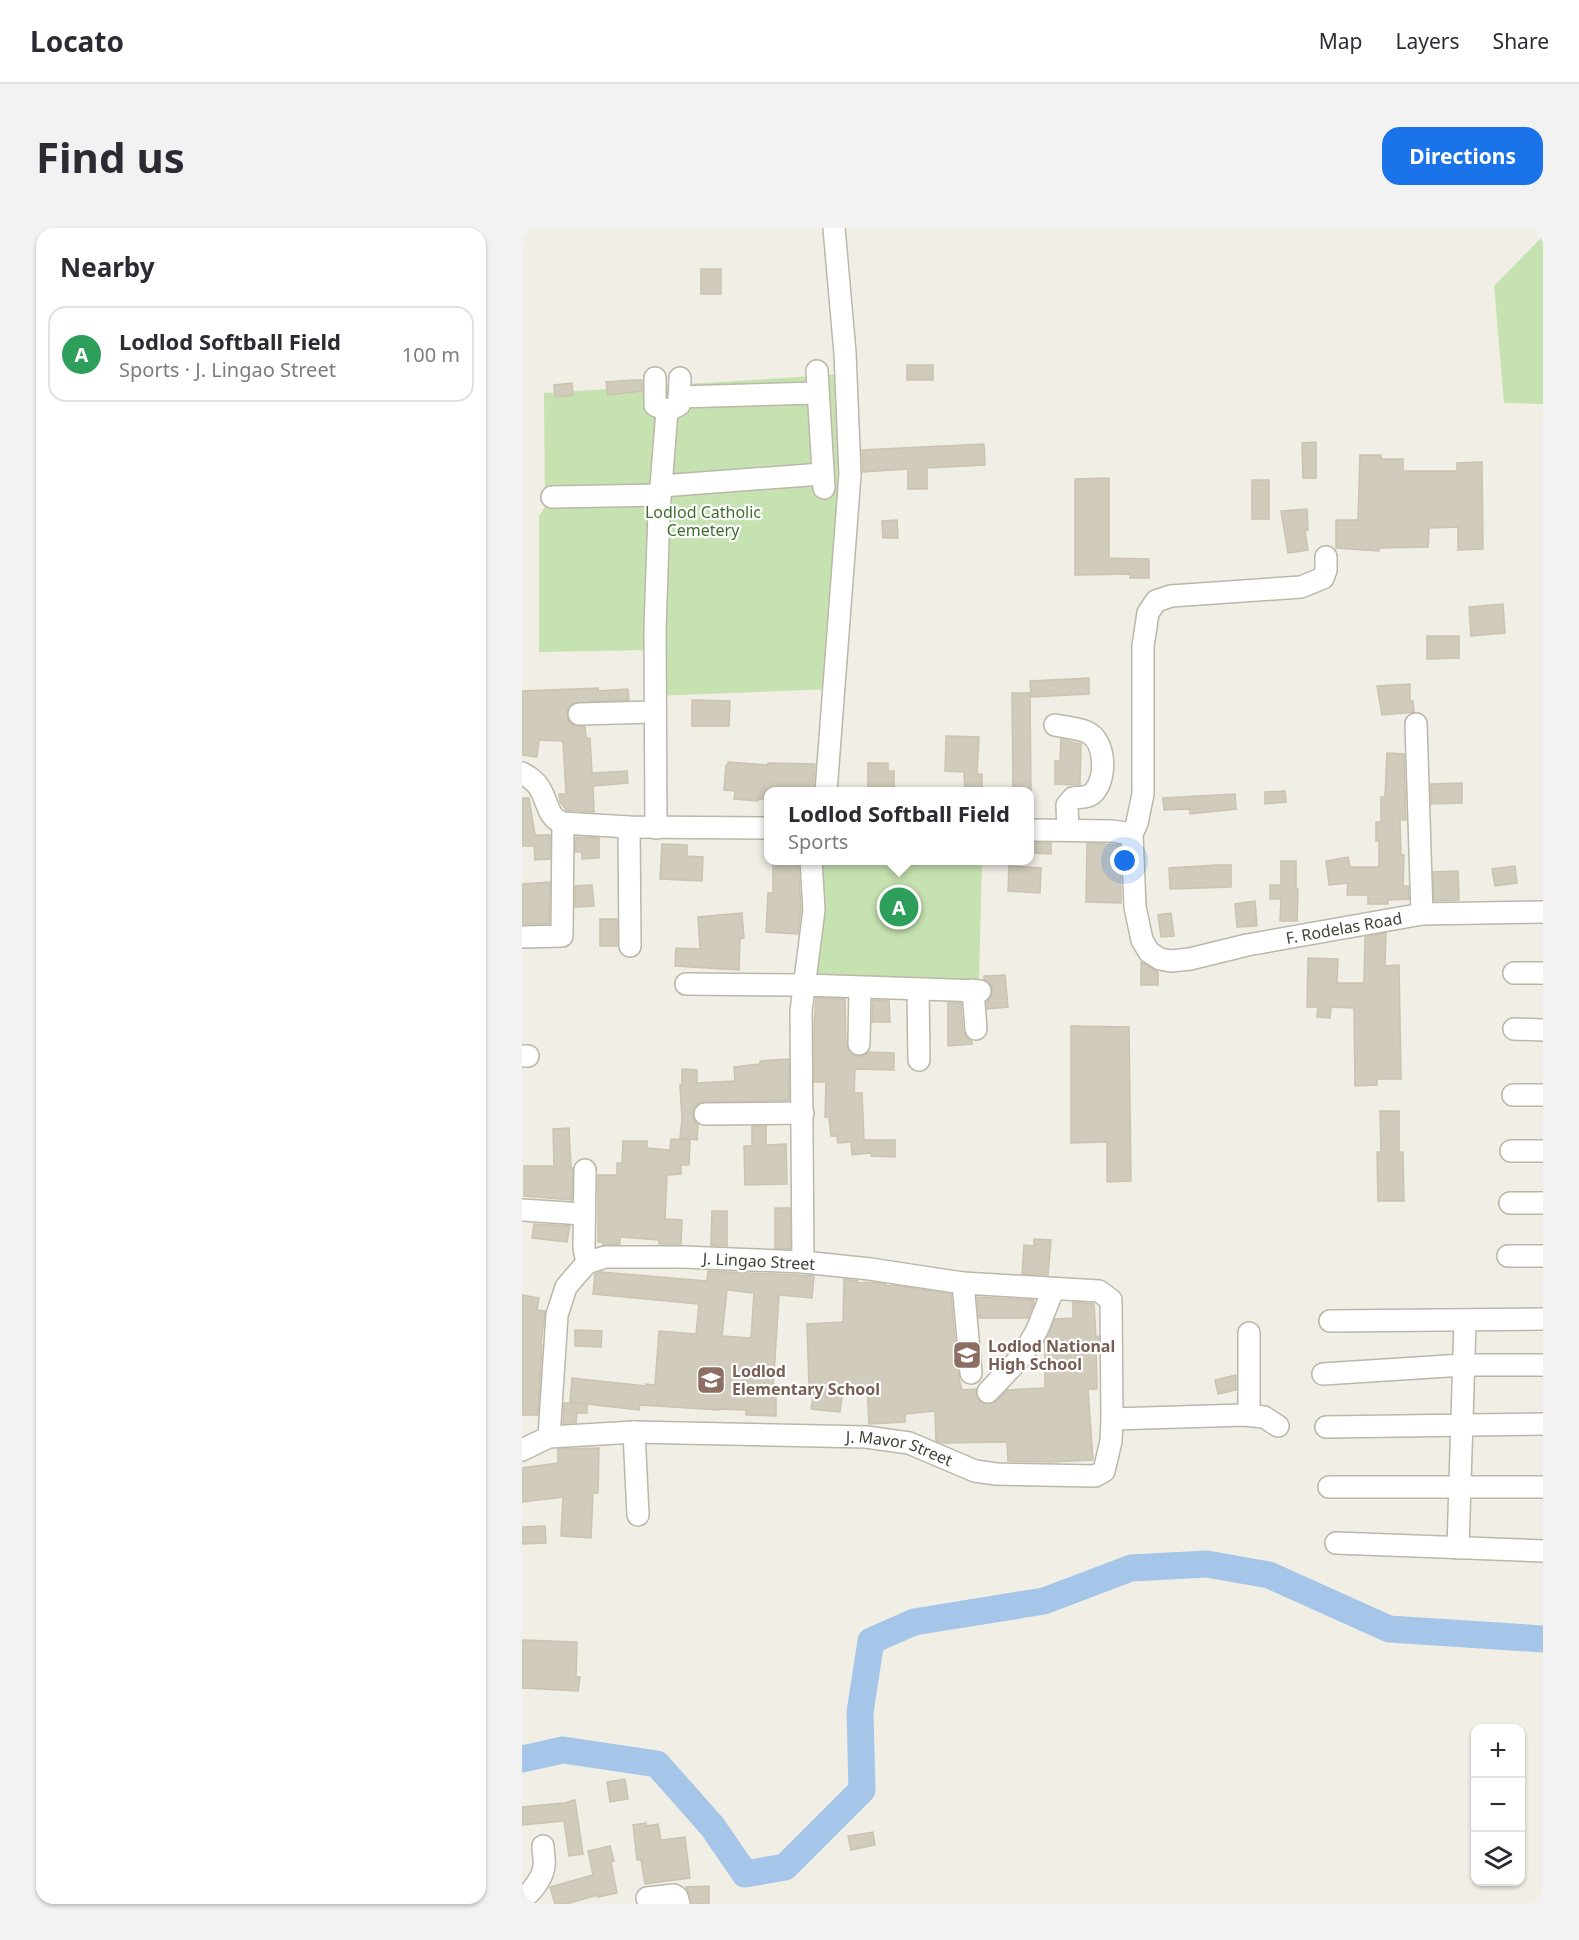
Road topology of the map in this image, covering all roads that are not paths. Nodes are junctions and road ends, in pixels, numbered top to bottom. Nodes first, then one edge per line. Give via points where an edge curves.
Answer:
1 (834, 228) edge
2 (817, 371) dead end
3 (655, 378) dead end
4 (818, 393) junction
5 (675, 396) junction
6 (660, 490) junction
7 (552, 497) dead end
8 (1326, 557) dead end
9 (655, 712) junction
10 (579, 714) dead end
11 (1416, 724) dead end
12 (1055, 725) dead end
13 (522, 773) edge
14 (826, 787) edge
15 (563, 824) junction
16 (629, 827) junction
17 (656, 828) junction
18 (764, 828) edge
19 (1034, 830) edge
20 (1068, 830) junction
21 (1132, 834) junction
22 (811, 865) edge
23 (1543, 912) edge
24 (1422, 914) junction
25 (522, 937) edge
26 (630, 946) dead end
27 (1514, 973) dead end
28 (1543, 973) edge
29 (686, 984) dead end
30 (805, 985) junction
31 (860, 988) junction
32 (918, 989) junction
33 (976, 1029) dead end
34 (1514, 1029) dead end
35 (1543, 1030) edge
36 (859, 1044) dead end
37 (919, 1060) dead end
38 (1513, 1095) dead end
39 (1543, 1095) edge
40 (803, 1113) junction
41 (705, 1114) dead end
42 (1511, 1151) dead end
43 (1543, 1151) edge
44 (585, 1170) dead end
45 (1510, 1203) dead end
46 (1543, 1203) edge
47 (522, 1210) edge
48 (583, 1214) junction
49 (1508, 1256) dead end
50 (1543, 1256) edge
51 (802, 1262) junction
52 (587, 1263) junction
53 (963, 1283) junction
54 (1053, 1290) junction
55 (1111, 1300) joint
56 (1543, 1319) edge
57 (1330, 1321) dead end
58 (1465, 1321) junction
59 (1249, 1333) dead end
60 (1463, 1365) junction
61 (1543, 1365) edge
62 (971, 1373) dead end
63 (1323, 1374) dead end
64 (988, 1392) dead end
65 (1249, 1415) junction
66 (1112, 1419) junction
67 (1462, 1424) junction
68 (1543, 1424) edge
69 (1278, 1426) dead end
70 (1326, 1427) dead end
71 (634, 1432) junction
72 (549, 1437) junction
73 (522, 1450) edge
74 (1460, 1486) junction
75 (1329, 1487) dead end
76 (1543, 1488) edge
77 (638, 1515) dead end
78 (1336, 1543) dead end
79 (1458, 1548) junction
80 (1543, 1551) edge
81 (543, 1846) dead end
82 (522, 1898) edge
83 (647, 1898) dead end
84 (679, 1904) edge

1 - 14 street via 850,477
2 - 4 street
3 - 5 street via 655,405
4 - 5 street
4 - 6 street via 823,481
5 - 6 street
6 - 7 street
6 - 9 street
8 - 21 street via 1323,578 1301,587 1171,596 1156,601 1148,613 1143,646 1143,794
9 - 10 street
9 - 17 street
11 - 24 street
12 - 20 street via 1088,732 1097,741 1102,759 1096,790 1089,796 1072,798 1067,805
13 - 15 street via 540,788 551,814
15 - 16 street
15 - 25 street via 562,936
16 - 17 street
16 - 26 street
17 - 18 street
19 - 20 street
20 - 21 street
21 - 24 street, F. Rodelas Road via 1135,907 1142,940 1149,952 1160,959 1190,959
22 - 30 street via 814,910
23 - 24 street, F. Rodelas Road
27 - 28 street
29 - 30 street
30 - 31 street
30 - 40 street via 801,1011
31 - 32 street
31 - 36 street
32 - 33 street via 976,990
32 - 37 street
34 - 35 street
38 - 39 street
40 - 41 street
40 - 51 street
42 - 43 street
44 - 48 street
45 - 46 street
47 - 48 street
48 - 52 street
49 - 50 street
51 - 52 street, J. Lingao Street via 605,1257
51 - 53 street, J. Lingao Street
52 - 72 street via 566,1287 556,1315
53 - 54 street, J. Lingao Street
53 - 62 street
54 - 55 street, J. Lingao Street via 1100,1291
54 - 64 street via 1022,1356
55 - 66 street, J. Mavor Street
56 - 58 street
57 - 58 street
58 - 60 street
59 - 65 street
60 - 61 street
60 - 63 street
60 - 67 street
65 - 66 street
65 - 69 street via 1264,1417
66 - 71 street, J. Mavor Street via 1104,1471 1095,1476 975,1471 909,1443 866,1437
67 - 68 street
67 - 70 street
67 - 74 street
71 - 72 street, J. Mavor Street
71 - 77 street
72 - 73 street, J. Mavor Street
74 - 75 street
74 - 76 street
74 - 79 street
78 - 79 street
79 - 80 street
81 - 82 street via 544,1867 528,1895
83 - 84 street via 674,1895

